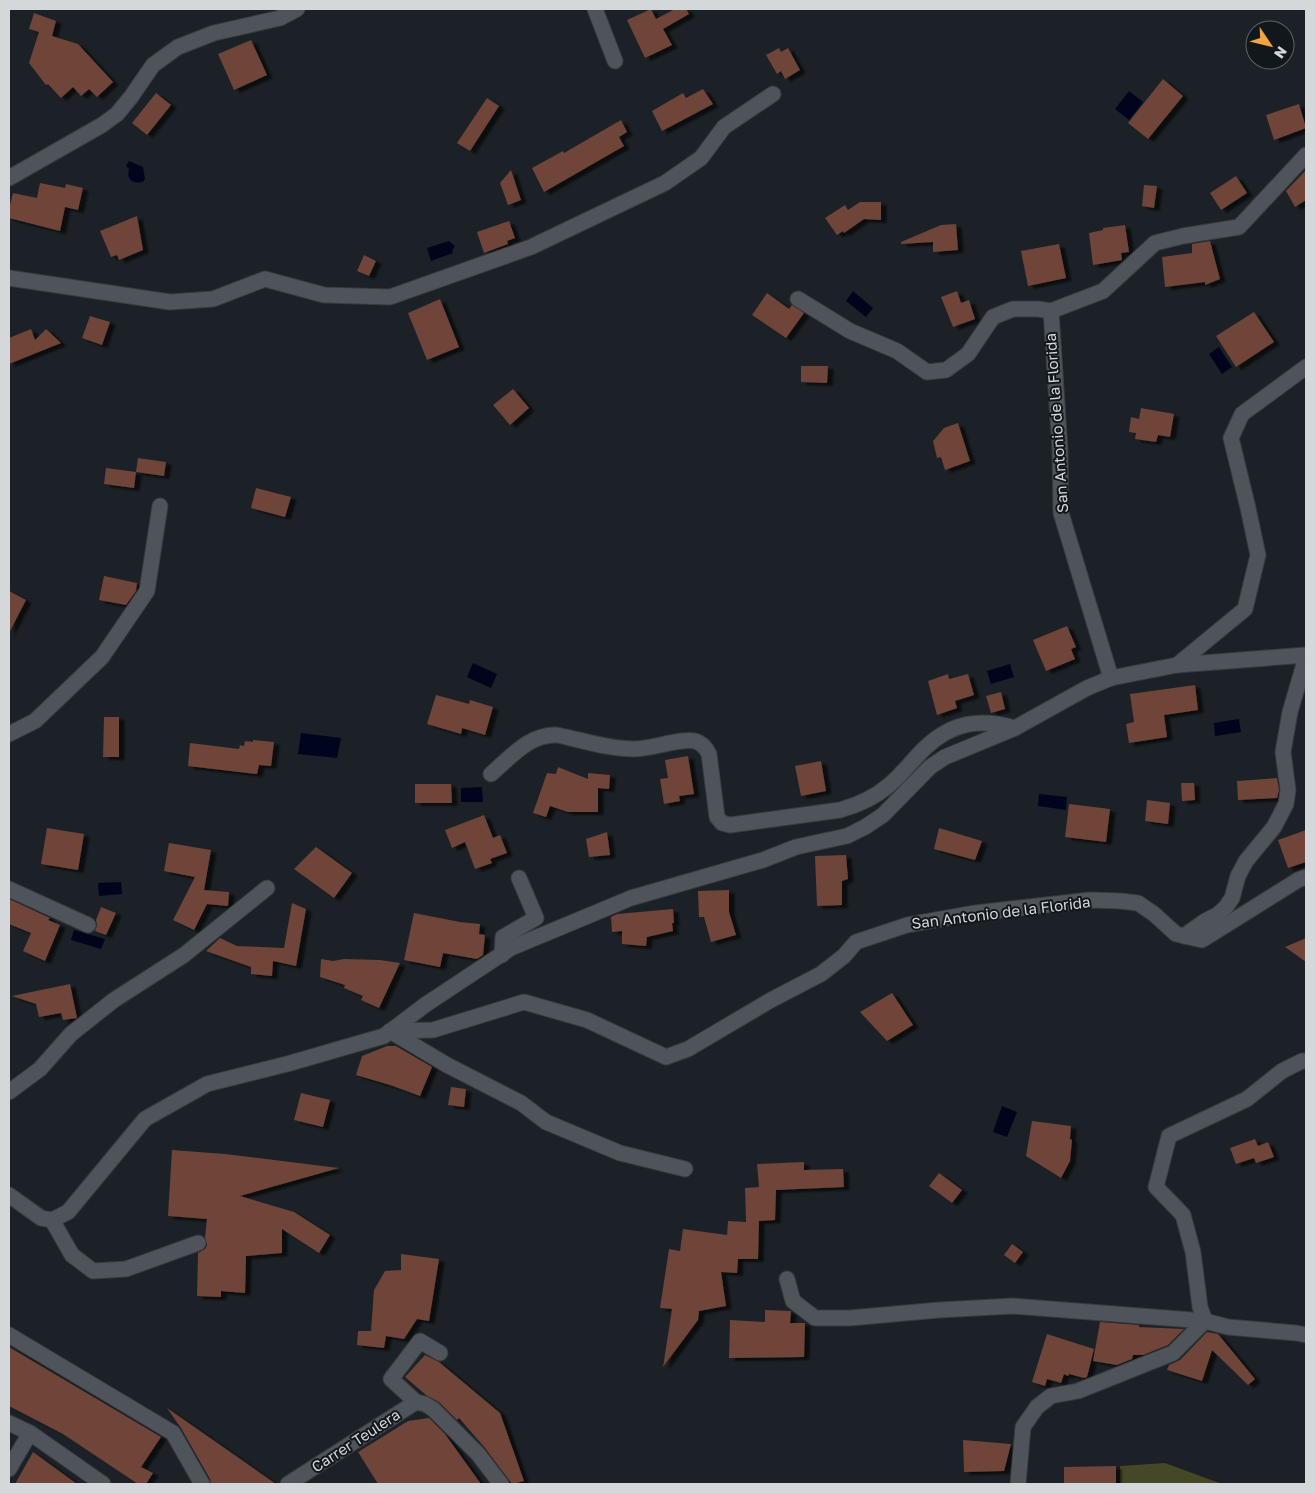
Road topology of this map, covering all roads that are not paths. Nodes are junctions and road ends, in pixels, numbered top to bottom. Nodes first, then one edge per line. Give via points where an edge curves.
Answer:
1 (298, 9) edge
2 (595, 9) edge
3 (615, 61) dead end
4 (773, 94) dead end
5 (1306, 156) edge
6 (9, 178) edge
7 (9, 278) edge
8 (798, 299) dead end
9 (1051, 311) junction
10 (1306, 367) edge
11 (160, 506) dead end
12 (1306, 656) edge
13 (1177, 665) junction
14 (1112, 678) junction
15 (1015, 728) junction
16 (9, 734) edge
17 (491, 774) dead end
18 (1306, 877) edge
19 (520, 878) dead end
20 (267, 888) dead end
21 (9, 889) edge
22 (88, 925) dead end
23 (1184, 936) junction
24 (502, 955) junction
25 (390, 1031) junction
26 (1306, 1061) edge
27 (9, 1092) edge
28 (685, 1169) dead end
29 (9, 1196) edge
30 (52, 1220) junction
31 (198, 1243) dead end
32 (787, 1279) dead end
33 (1205, 1321) junction
34 (9, 1335) edge
35 (1306, 1335) edge
36 (440, 1353) dead end
37 (420, 1403) junction
38 (9, 1423) edge
39 (30, 1433) junction
40 (9, 1469) edge
41 (103, 1484) edge
42 (202, 1484) edge
43 (288, 1484) edge
44 (501, 1484) edge
45 (1018, 1484) edge

1 - 6 street via 280,18 214,33 178,47 153,65 117,114 102,126
2 - 3 street
4 - 7 street via 724,127 701,158 666,184 531,247 390,297 324,295 264,279 213,299 170,302
5 - 9 street, San Antonio de la Florida via 1239,227 1155,243 1102,291
8 - 9 street, San Antonio de la Florida via 850,331 897,351 928,372 946,370 968,354 994,317 1013,310 1038,308
9 - 14 street, San Antonio de la Florida via 1061,513
10 - 13 street via 1242,414 1231,438 1258,556 1245,609
11 - 16 street via 147,591 102,657 35,721
12 - 13 street, San Antonio de la Florida
12 - 23 street via 1290,712 1283,752 1288,798 1274,827 1246,861 1226,907
13 - 14 street, San Antonio de la Florida
14 - 15 street, San Antonio de la Florida via 1087,688
15 - 17 street via 977,722 958,726 926,747 890,785 857,805 730,825 717,817 709,754 705,746 693,740 634,749 548,735 527,743
15 - 24 street, San Antonio de la Florida via 930,767 883,815 847,836 796,847 631,898 511,948
18 - 23 street via 1202,940
19 - 24 street via 536,918 503,937
20 - 27 street via 184,955 114,1000 70,1034 40,1069
21 - 22 street
23 - 25 street, San Antonio de la Florida via 1176,934 1138,903 1120,901 1081,901 907,924 856,942 821,974 688,1049 666,1057 587,1020 524,1002 433,1030
24 - 25 street, San Antonio de la Florida
25 - 28 street via 521,1103 546,1122 620,1153
25 - 30 street, San Antonio de la Florida via 384,1036 207,1084 144,1119 68,1212
26 - 33 street via 1282,1071 1247,1099 1169,1136 1156,1187 1183,1215
29 - 30 street via 42,1218
30 - 31 street via 72,1255 92,1271 126,1269
32 - 33 street via 793,1301 815,1318 1013,1306
33 - 35 street via 1228,1327
33 - 45 street via 1173,1353 1078,1391 1051,1396 1037,1406 1023,1427
34 - 42 street via 173,1433
36 - 37 street via 420,1342 391,1379
37 - 43 street, Carrer Teulera
37 - 44 street via 433,1409 478,1454
38 - 39 street
39 - 40 street
39 - 41 street

